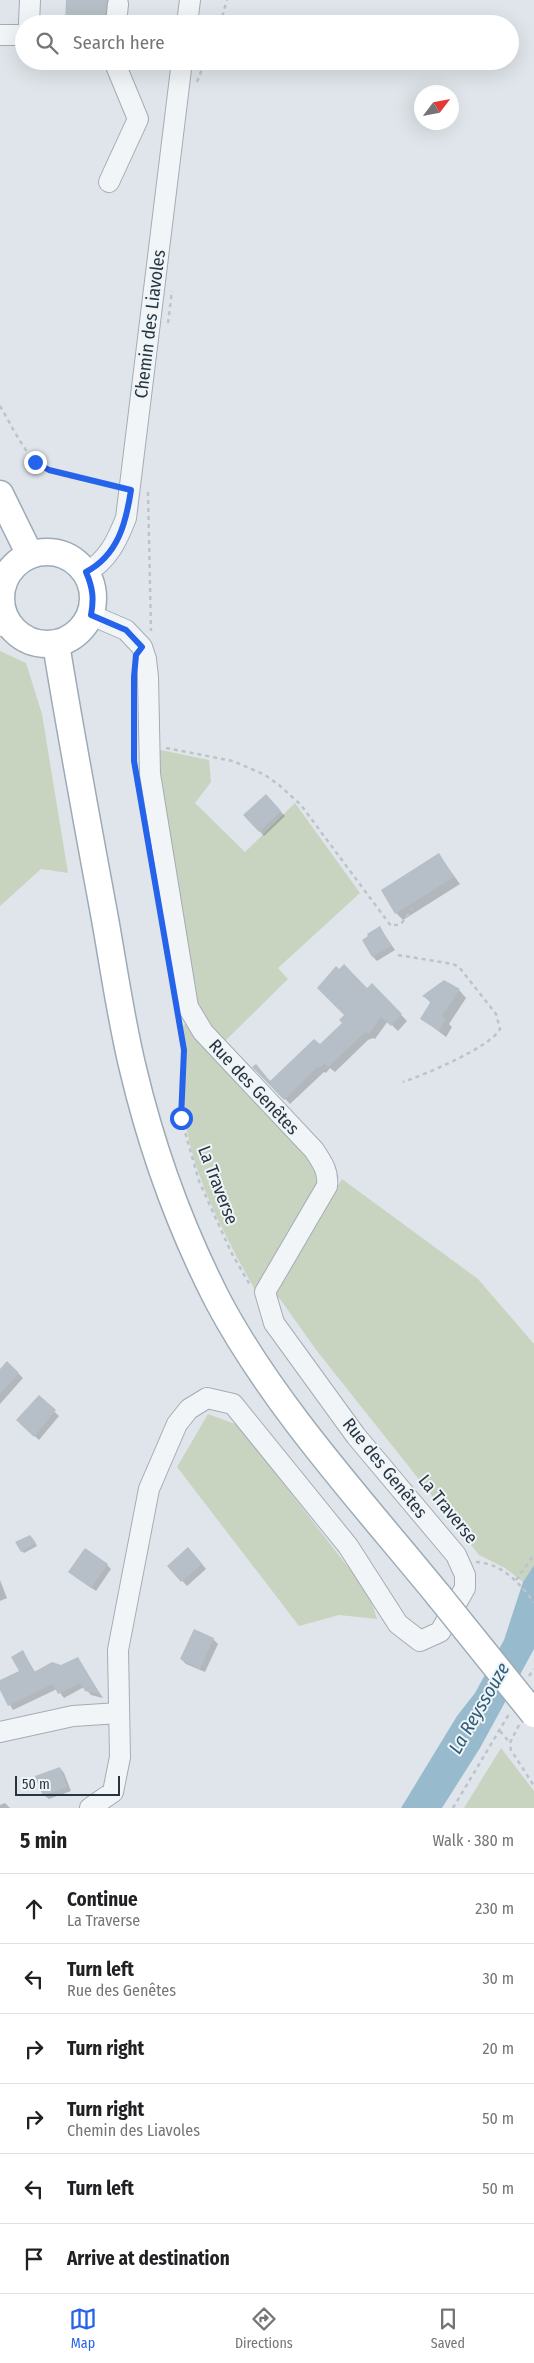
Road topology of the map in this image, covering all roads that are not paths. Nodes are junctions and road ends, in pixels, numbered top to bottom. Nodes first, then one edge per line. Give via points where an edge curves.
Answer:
1 (30, 0) edge
2 (190, 0) edge
3 (29, 15) edge
4 (188, 15) edge
5 (0, 35) edge
6 (15, 35) edge
7 (118, 70) edge
8 (181, 70) edge
9 (109, 182) dead end
10 (0, 494) edge
11 (30, 555) junction
12 (86, 572) junction
13 (91, 615) junction
14 (4, 624) edge
15 (56, 644) junction
16 (119, 1713) junction
17 (522, 1715) edge
18 (0, 1732) edge
19 (90, 1808) edge

1 - 3 street
2 - 4 street
5 - 6 street
7 - 9 street via 138,120
8 - 12 street, Chemin des Liavoles via 139,494 113,548 105,559
10 - 11 main road
11 - 12 main road via 61,554
11 - 14 main road via 17,563 7,576 2,590
12 - 13 main road via 94,601
13 - 15 main road via 71,638
13 - 16 street, Rue des Genêtes via 126,630 142,647 148,677 150,774 188,1007 203,1032 314,1150 328,1178 327,1186 303,1230 265,1292 274,1323 356,1436 456,1555 465,1575 465,1588 440,1632 420,1641 398,1624 348,1546 233,1404 207,1398 189,1409 177,1424 149,1489 118,1650
14 - 15 main road via 28,640
15 - 17 main road, bridge via 132,1067 170,1195 197,1258 247,1350 276,1391 439,1596
16 - 18 street via 73,1716
16 - 19 street, Rue des Genêtes via 120,1757 113,1792

